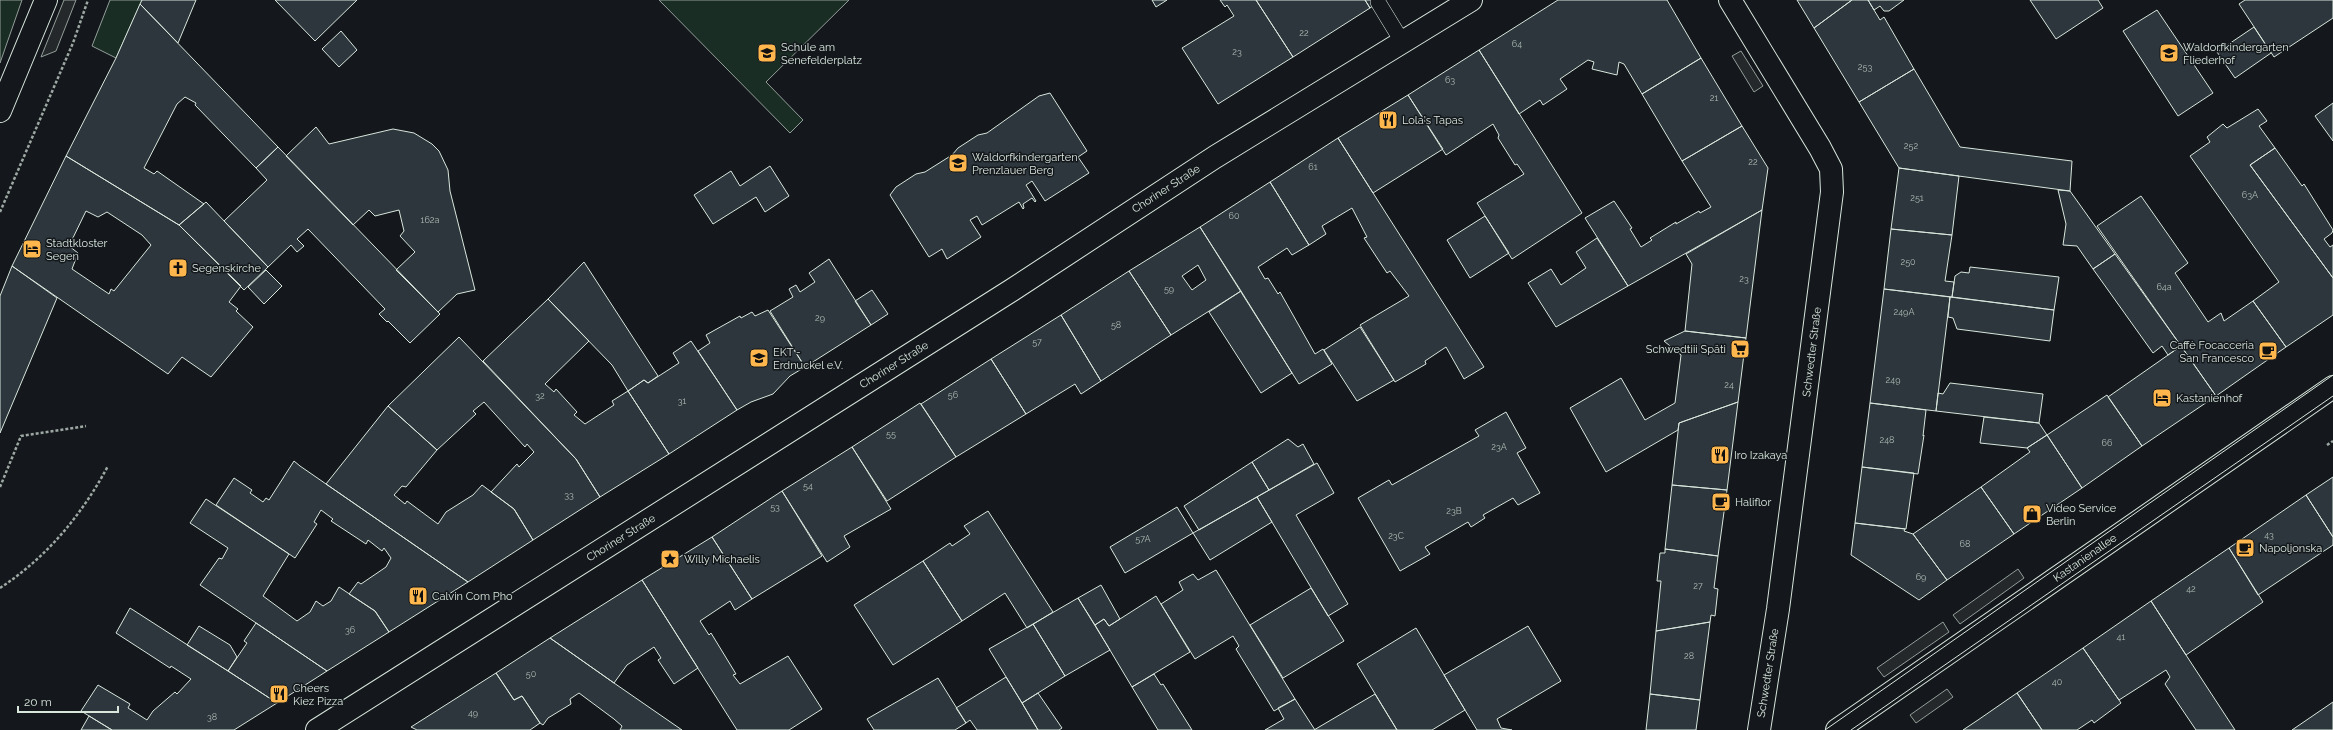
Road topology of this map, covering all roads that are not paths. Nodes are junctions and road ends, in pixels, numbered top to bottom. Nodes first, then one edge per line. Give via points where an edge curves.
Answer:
1 (46, 0) edge
2 (1471, 0) edge
3 (1730, 0) edge
4 (1378, 2) dead end
5 (1403, 43) junction
6 (0, 111) edge
7 (2333, 387) edge
8 (317, 730) edge
9 (1759, 730) edge
10 (1837, 730) edge

1 - 6 street
2 - 5 street, Choriner Straße
3 - 9 street, Schwedter Straße via 1820,148 1831,169 1832,192 1779,601
4 - 5 lane
5 - 8 street, Choriner Straße via 1215,157 1012,290
7 - 10 street, Kastanienallee

